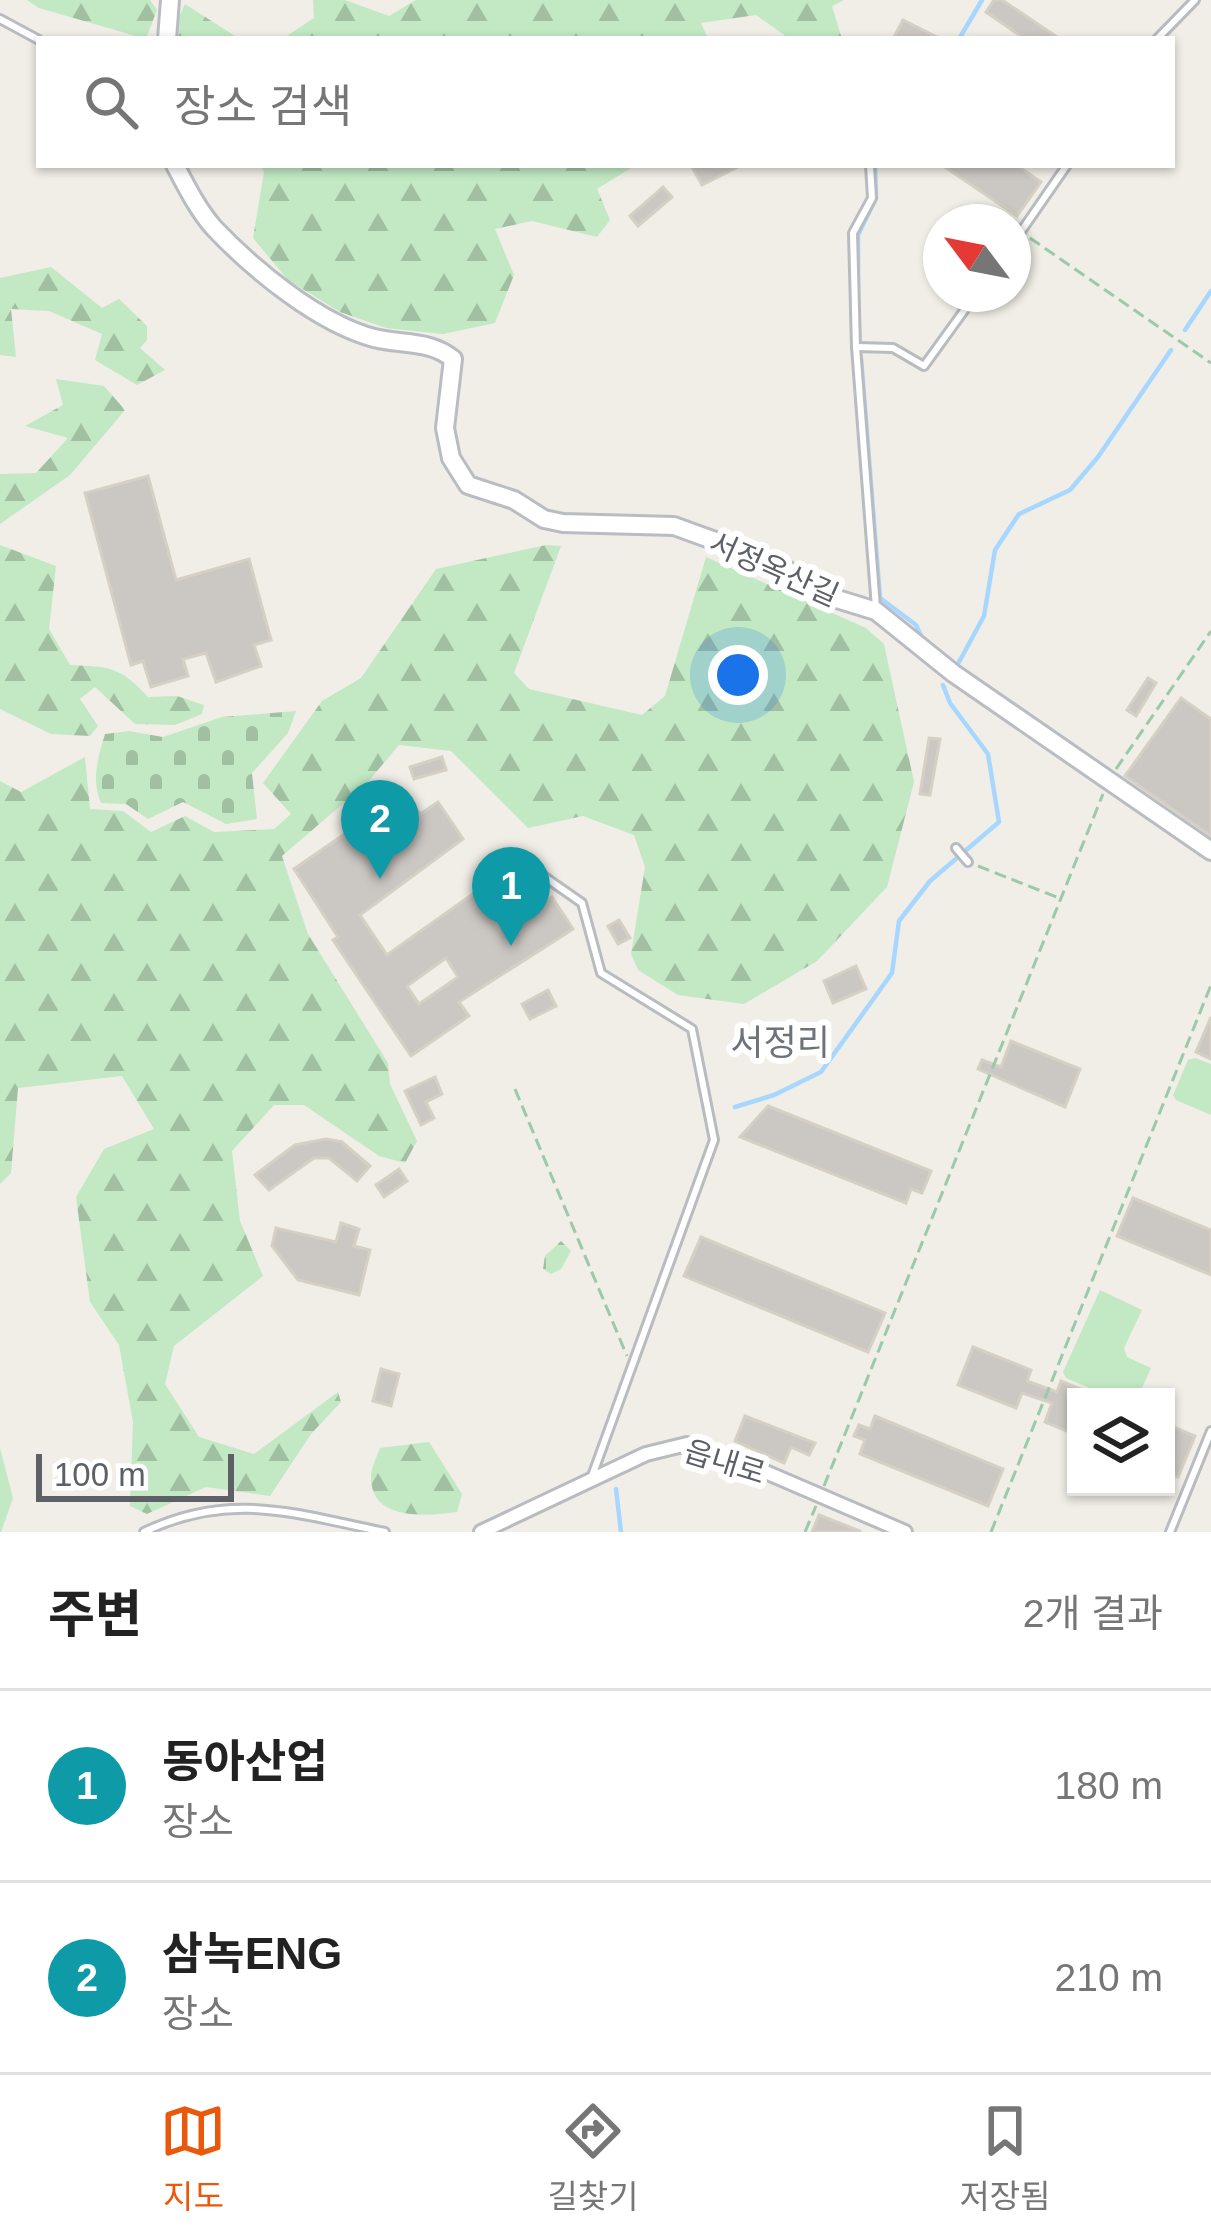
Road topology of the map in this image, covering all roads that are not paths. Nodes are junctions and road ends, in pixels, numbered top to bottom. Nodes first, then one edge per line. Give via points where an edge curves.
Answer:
1 (170, 0) edge
2 (1195, 0) edge
3 (0, 19) edge
4 (167, 36) edge
5 (1160, 36) edge
6 (36, 38) edge
7 (177, 168) edge
8 (870, 168) edge
9 (1065, 168) edge
10 (1031, 217) edge
11 (963, 312) edge
12 (856, 347) junction
13 (876, 611) junction
14 (956, 848) dead end
15 (1211, 851) edge
16 (968, 862) road end
17 (530, 866) dead end
18 (1211, 1430) edge
19 (591, 1479) junction
20 (144, 1532) edge
21 (386, 1532) edge
22 (481, 1532) edge
23 (905, 1532) edge
24 (1170, 1532) edge

1 - 4 street
2 - 5 lane
3 - 6 lane
7 - 13 street, 서정옥산길 via 213,226 284,289 335,324 439,347 453,359 445,428 468,485 563,523 674,526
8 - 12 lane via 872,198 853,233
9 - 10 lane
11 - 12 lane via 923,366 892,348
12 - 13 lane
13 - 15 street, 서정옥산길
14 - 16 lane
17 - 19 lane via 582,903 601,973 692,1029 714,1140
18 - 24 lane
19 - 22 street, 읍내로
19 - 23 street, 읍내로 via 687,1444
20 - 21 lane via 223,1506

